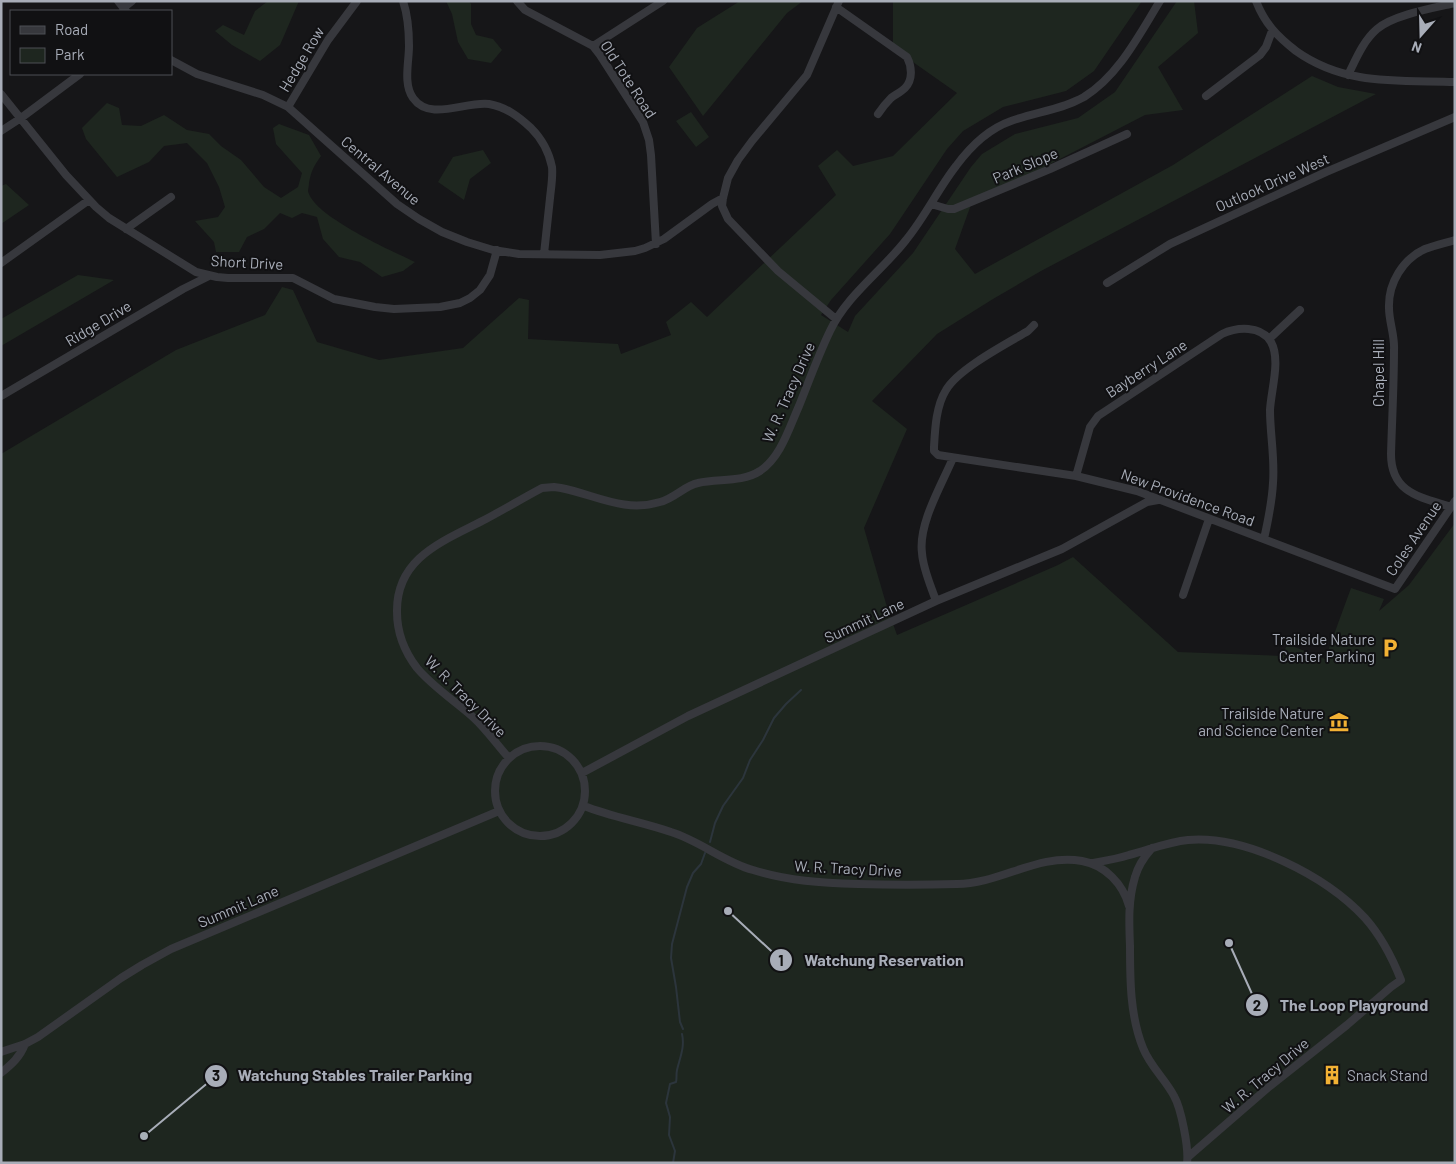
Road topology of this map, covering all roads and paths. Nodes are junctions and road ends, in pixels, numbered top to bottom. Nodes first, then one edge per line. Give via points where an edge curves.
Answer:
1 (132, 1) edge
2 (357, 1) edge
3 (403, 1) edge
4 (517, 1) edge
5 (664, 1) edge
6 (1160, 1) edge
7 (1256, 1) edge
8 (1455, 3) edge
9 (837, 4) edge
10 (122, 7) edge
11 (1272, 31) junction
12 (593, 46) junction
13 (172, 61) edge
14 (79, 75) edge
15 (1348, 75) junction
16 (1455, 82) edge
17 (1, 94) edge
18 (1206, 96) dead end
19 (288, 107) junction
20 (878, 114) dead end
21 (1455, 117) edge
22 (21, 118) junction
23 (1, 131) edge
24 (1126, 134) dead end
25 (171, 197) dead end
26 (723, 198) junction
27 (89, 200) junction
28 (931, 204) junction
29 (126, 229) junction
30 (1455, 240) edge
31 (656, 244) junction
32 (497, 250) junction
33 (544, 254) junction
34 (1, 263) edge
35 (209, 276) junction
36 (1106, 283) dead end
37 (1300, 310) dead end
38 (836, 319) junction
39 (1034, 325) dead end
40 (1268, 339) junction
41 (1, 396) edge
42 (954, 458) junction
43 (1076, 476) junction
44 (1160, 500) junction
45 (1453, 504) edge
46 (1209, 519) junction
47 (1264, 540) junction
48 (1395, 590) joint
49 (1183, 595) dead end
50 (936, 601) junction
51 (509, 758) junction
52 (582, 773) junction
53 (584, 806) junction
54 (499, 811) junction
55 (1152, 848) junction
56 (1092, 863) junction
57 (1129, 906) junction
58 (25, 1044) junction
59 (1, 1052) edge
60 (1, 1073) edge
61 (1187, 1160) edge

1 - 10 street
2 - 19 street, Hedge Row via 328,40
3 - 33 street via 408,27 408,86 416,102 432,110 479,104 503,108 520,118 538,135 545,147 552,174
4 - 12 street, Old Tote Road via 525,10
5 - 12 street
6 - 28 street, W. R. Tracy Drive via 1117,66 1096,88 1066,105 1013,120 987,134 960,161
7 - 11 street
8 - 15 street via 1386,22 1368,38
9 - 20 street via 907,57 909,62 911,74 908,84
9 - 26 street via 807,75 744,151 732,170
11 - 15 street via 1313,62
11 - 18 street via 1260,55
12 - 31 street, Old Tote Road via 643,122 649,140
13 - 19 street, Central Avenue via 197,74 264,95
14 - 22 street
15 - 16 street
17 - 22 street, Short Drive
19 - 32 street, Central Avenue via 397,204 442,232
21 - 36 street, Outlook Drive West via 1211,224 1170,244
22 - 23 street
22 - 27 street, Short Drive
24 - 28 street, Park Slope via 954,209
25 - 29 street
26 - 31 street, Central Avenue
26 - 38 street via 722,206 728,219 787,279
27 - 29 street, Short Drive
27 - 34 street
28 - 38 street, W. R. Tracy Drive via 905,242
29 - 35 street, Short Drive via 187,268
30 - 45 street, Chapel Hill via 1425,249 1404,265 1392,288 1389,307 1394,347 1393,471 1402,486 1412,494
31 - 33 street, Central Avenue via 627,253
32 - 33 street, Central Avenue
32 - 35 street, Short Drive via 490,275 480,290 460,303 440,307 394,309 351,303 334,299 293,278
35 - 41 street, Ridge Drive
37 - 40 street
38 - 51 street, W. R. Tracy Drive via 782,443 768,464 755,473 694,484 668,500 642,506 620,504 561,488 542,488 430,549 408,570 397,602 397,623 408,656 422,674 474,719
39 - 42 street, New Providence Road via 950,384 939,410 934,451
40 - 43 street, Bayberry Lane via 1260,332 1248,329 1222,334 1098,416 1090,427
40 - 47 street via 1275,357 1270,420 1273,482
42 - 43 street, New Providence Road
42 - 50 street via 922,536 922,558
43 - 44 street, New Providence Road
44 - 46 street, New Providence Road
44 - 50 street, Summit Lane via 1147,502 1062,549
45 - 48 street, Coles Avenue
46 - 47 street, New Providence Road
46 - 49 street
47 - 48 street, New Providence Road
50 - 52 street, Summit Lane via 688,716
51 - 52 street via 535,746 549,747 563,752
51 - 54 street via 495,783
52 - 53 street via 586,795
53 - 54 street via 565,830 551,836 536,837 508,824
53 - 56 street, W. R. Tracy Drive via 687,838 751,870 815,883 960,884 994,878 1042,862 1071,860
54 - 58 street, Summit Lane via 171,949 135,969 50,1030
55 - 56 street, W. R. Tracy Drive
55 - 57 street, W. R. Tracy Drive via 1135,876
55 - 61 street, W. R. Tracy Drive via 1189,840 1223,842 1282,861 1323,883 1364,917 1390,953 1401,980 1270,1086
56 - 57 street, W. R. Tracy Drive via 1115,880
57 - 61 street, W. R. Tracy Drive via 1130,968 1136,1026 1147,1057 1175,1097 1185,1136
58 - 59 street, Summit Lane
58 - 60 street via 22,1053

